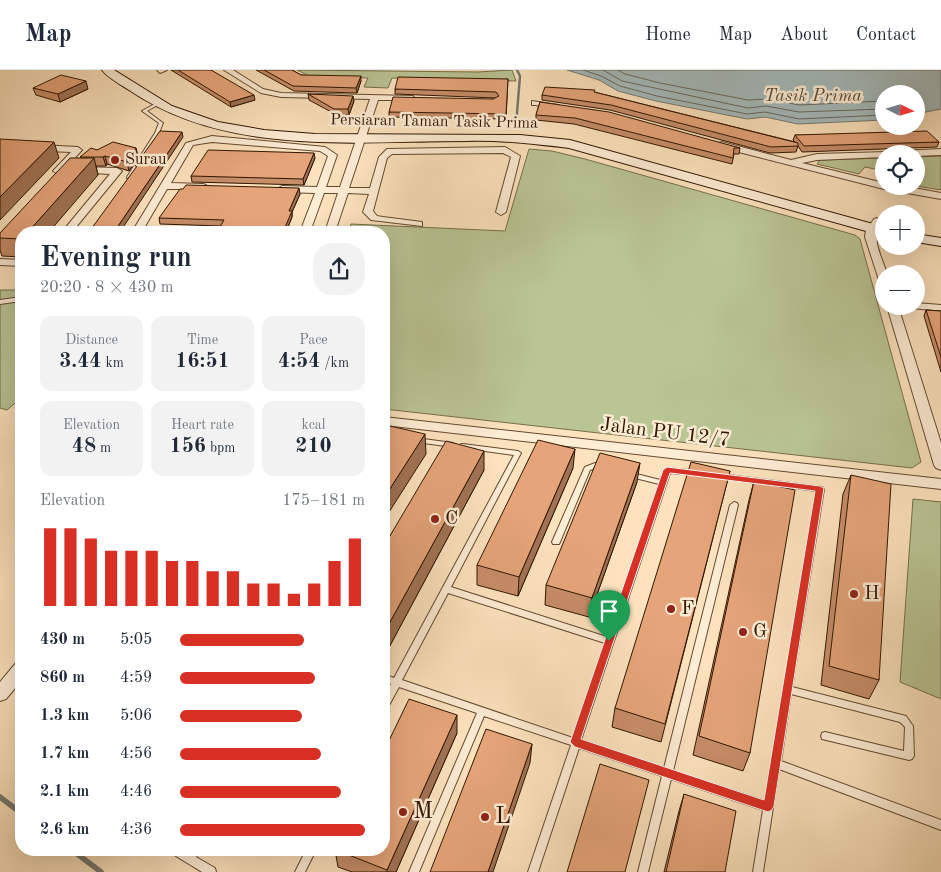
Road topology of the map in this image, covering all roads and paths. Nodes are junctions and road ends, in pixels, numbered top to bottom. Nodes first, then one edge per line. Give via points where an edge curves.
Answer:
1 (107, 70) edge
2 (127, 70) edge
3 (228, 70) edge
4 (375, 97) junction
5 (414, 98) edge
6 (158, 103) junction
7 (535, 104) dead end
8 (563, 107) edge
9 (363, 135) junction
10 (716, 143) edge
11 (0, 146) edge
12 (941, 152) edge
13 (925, 153) edge
14 (875, 154) edge
15 (789, 163) junction
16 (129, 177) edge
17 (875, 184) edge
18 (164, 186) junction
19 (213, 187) edge
20 (272, 188) edge
21 (320, 190) junction
22 (345, 190) junction
23 (374, 191) junction
24 (925, 193) edge
25 (941, 196) edge
26 (501, 212) dead end
27 (419, 224) dead end
28 (875, 225) edge
29 (72, 226) edge
30 (141, 226) edge
31 (307, 226) edge
32 (332, 226) edge
33 (925, 229) edge
34 (875, 230) edge
35 (941, 232) edge
36 (925, 239) edge
37 (941, 242) edge
38 (875, 252) edge
39 (0, 262) edge
40 (15, 263) edge
41 (15, 300) edge
42 (0, 302) edge
43 (925, 307) edge
44 (941, 308) edge
45 (895, 315) edge
46 (390, 422) edge
47 (405, 439) edge
48 (941, 464) edge
49 (610, 469) edge
50 (619, 471) edge
51 (706, 474) edge
52 (715, 476) edge
53 (663, 483) junction
54 (941, 484) edge
55 (734, 505) dead end
56 (556, 542) dead end
57 (446, 589) junction
58 (609, 641) junction
59 (15, 676) edge
60 (390, 680) edge
61 (396, 682) junction
62 (787, 689) junction
63 (0, 694) edge
64 (390, 694) edge
65 (482, 711) junction
66 (825, 736) dead end
67 (575, 742) junction
68 (775, 763) junction
69 (666, 772) junction
70 (768, 806) junction
71 (941, 825) edge
72 (194, 856) edge
73 (308, 856) edge
74 (211, 872) edge
75 (300, 872) edge
76 (414, 872) edge
77 (533, 872) edge
78 (643, 872) edge
79 (758, 872) edge

1 - 6 main road, Persiaran Taman Tasik Prima
2 - 9 main road, Persiaran Taman Tasik Prima via 179,104 206,113
3 - 4 street via 261,91 281,95
4 - 5 street
4 - 9 street
6 - 9 main road, Persiaran Taman Tasik Prima via 232,129 281,135
6 - 16 lane via 144,110 161,123
7 - 8 street
9 - 22 street
9 - 28 main road, Persiaran Taman Tasik Prima via 473,137 570,144
10 - 15 street
11 - 29 street via 78,150 57,173 117,172
12 - 13 street
14 - 15 street via 817,157
15 - 17 street
18 - 19 street
18 - 21 street via 190,143 212,140 322,150 333,154
18 - 30 street
20 - 21 street
21 - 22 street
21 - 31 street
22 - 23 street
22 - 32 street
23 - 26 street via 387,152 505,150 516,156
23 - 27 street via 368,212 374,218
24 - 25 street
33 - 35 main road
34 - 38 street via 870,236
36 - 37 main road
39 - 40 street
41 - 42 lane
43 - 44 street
45 - 48 street
46 - 54 street, Jalan PU 12/7
47 - 57 lane via 518,454
49 - 56 lane via 595,465 587,469
50 - 53 lane
51 - 53 lane via 667,470
52 - 62 lane via 820,488
53 - 58 lane
55 - 69 lane
57 - 58 lane
57 - 61 lane
58 - 67 lane
59 - 63 street
60 - 61 lane
61 - 64 lane
61 - 65 lane
62 - 66 lane via 903,719 909,726 908,756
62 - 68 lane
65 - 67 lane
65 - 76 lane
67 - 69 lane
67 - 77 lane
68 - 70 lane
68 - 71 lane
69 - 70 lane
69 - 78 lane
70 - 79 lane
72 - 74 lane
73 - 75 lane

